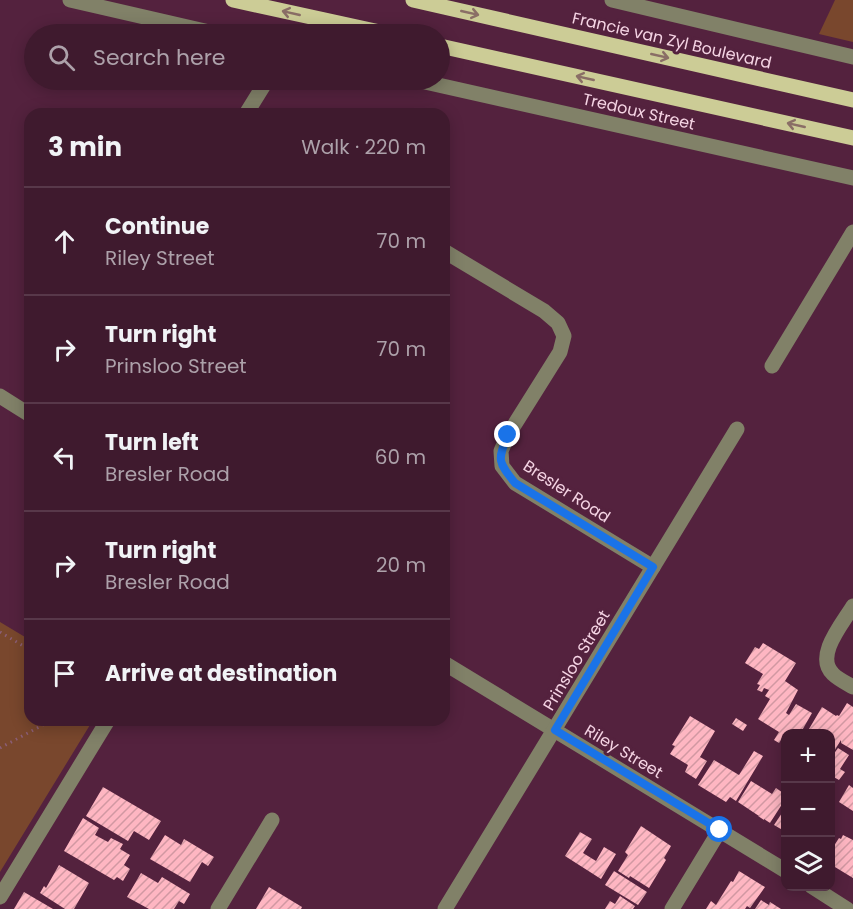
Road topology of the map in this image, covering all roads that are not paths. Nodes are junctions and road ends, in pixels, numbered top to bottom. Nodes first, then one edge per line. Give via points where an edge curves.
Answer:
1 (70, 0) edge
2 (233, 0) edge
3 (413, 0) edge
4 (620, 1) edge
5 (174, 24) edge
6 (343, 24) edge
7 (450, 48) edge
8 (853, 57) edge
9 (450, 88) edge
10 (261, 90) edge
11 (853, 100) edge
12 (250, 108) edge
13 (853, 138) edge
14 (853, 178) edge
15 (853, 232) edge
16 (450, 255) edge
17 (771, 366) dead end
18 (0, 396) edge
19 (24, 411) edge
20 (736, 429) dead end
21 (653, 567) junction
22 (853, 606) edge
23 (450, 667) edge
24 (853, 687) edge
25 (104, 726) edge
26 (555, 730) junction
27 (272, 820) dead end
28 (720, 830) junction
29 (781, 867) edge
30 (819, 891) edge
31 (0, 897) edge
32 (218, 909) edge
33 (446, 909) edge
34 (672, 909) edge
35 (847, 909) edge

1 - 5 street
6 -> 2 main road
3 -> 11 main road, Francie van Zyl Boulevard
4 - 8 street
13 -> 7 main road
9 - 14 street, Tredoux Street
10 - 12 street
15 - 17 street
16 - 21 street, Bresler Road via 544,311 558,323 564,336 560,352 508,435 501,451 502,466 515,483
18 - 19 street
20 - 21 street, Prinsloo Street
21 - 26 street, Prinsloo Street
22 - 24 street via 826,655 831,672
23 - 26 street, Riley Street
25 - 31 street
26 - 28 street, Riley Street
26 - 33 street, Prinsloo Street
27 - 32 street
28 - 29 street, Riley Street
28 - 34 street
30 - 35 street

